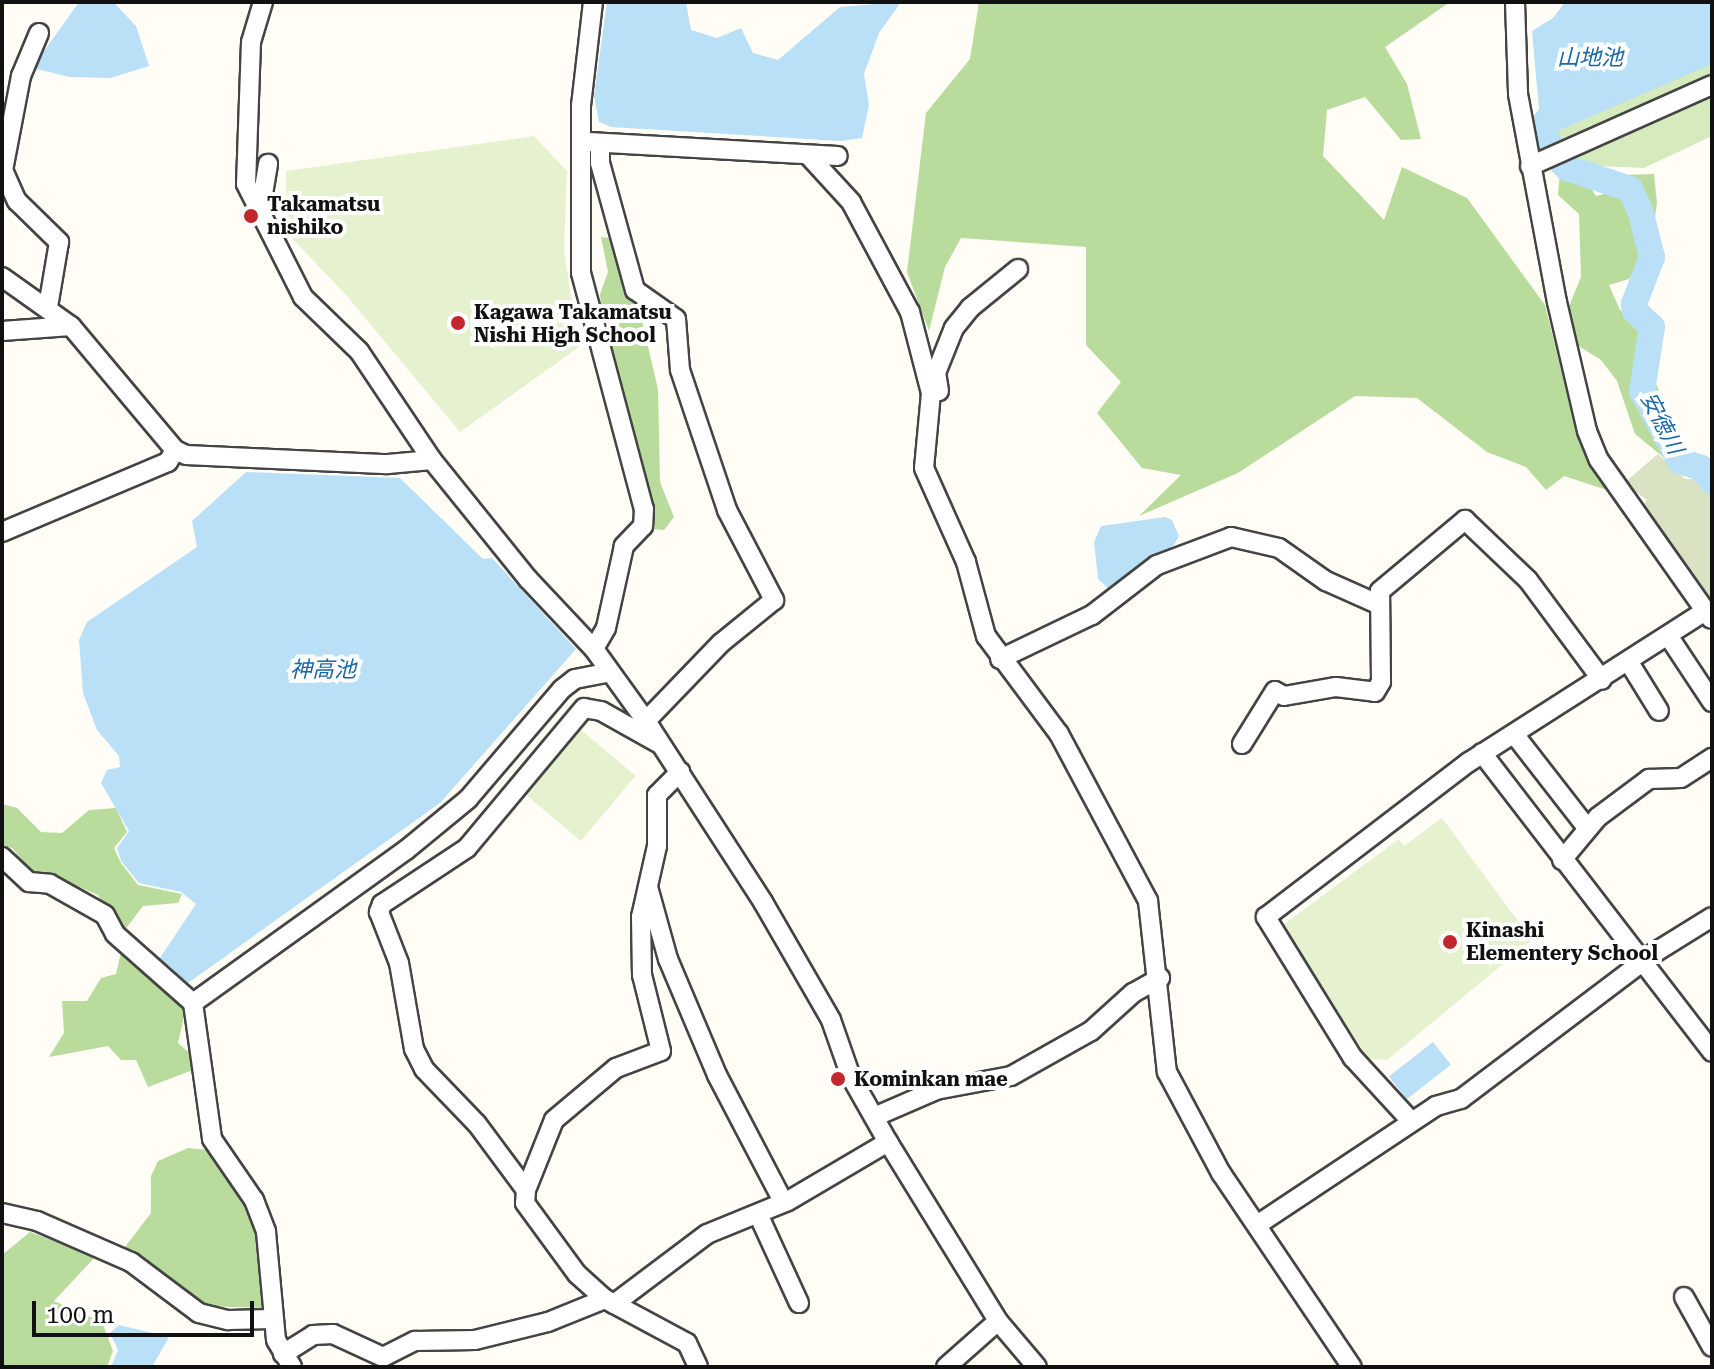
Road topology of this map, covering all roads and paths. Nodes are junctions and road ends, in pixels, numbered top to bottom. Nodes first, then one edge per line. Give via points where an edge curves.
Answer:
1 (263, 2) edge
2 (593, 2) edge
3 (1515, 2) edge
4 (39, 33) dead end
5 (1712, 85) edge
6 (592, 142) junction
7 (808, 155) junction
8 (838, 156) dead end
9 (268, 164) dead end
10 (1530, 166) junction
11 (260, 212) junction
12 (1018, 269) dead end
13 (2, 277) edge
14 (48, 307) junction
15 (71, 326) junction
16 (2, 331) edge
17 (932, 415) junction
18 (175, 450) junction
19 (432, 460) junction
20 (2, 532) edge
21 (1380, 605) junction
22 (1709, 616) edge
23 (1669, 637) junction
24 (594, 649) junction
25 (1000, 659) junction
26 (1630, 664) junction
27 (610, 672) junction
28 (1602, 680) junction
29 (1712, 702) edge
30 (1659, 711) dead end
31 (646, 721) junction
32 (1514, 734) junction
33 (1242, 744) dead end
34 (662, 745) junction
35 (1482, 753) junction
36 (1712, 758) edge
37 (680, 772) junction
38 (1584, 824) dead end
39 (2, 857) edge
40 (1562, 860) junction
41 (647, 885) junction
42 (1712, 917) edge
43 (1641, 963) junction
44 (1160, 978) junction
45 (193, 1003) junction
46 (1712, 1052) edge
47 (874, 1117) junction
48 (1411, 1121) junction
49 (888, 1142) junction
50 (526, 1190) junction
51 (784, 1203) junction
52 (2, 1213) edge
53 (758, 1214) junction
54 (1257, 1225) junction
55 (1684, 1297) dead end
56 (609, 1301) junction
57 (799, 1303) dead end
58 (273, 1319) junction
59 (998, 1321) junction
60 (1712, 1347) edge
61 (288, 1361) edge
62 (698, 1367) edge
63 (946, 1367) edge
64 (1037, 1367) edge
65 (1352, 1367) edge

1 - 11 street via 251,42 246,184
2 - 6 street
3 - 10 street via 1518,94
4 - 14 street via 21,76 3,170 17,201 59,242
5 - 10 street
6 - 7 street
6 - 24 street via 581,273 644,509 643,526 624,546 606,628
6 - 31 street via 635,290 676,319 680,370 727,510 774,600 721,643
7 - 8 street
7 - 17 street via 851,202 910,312
9 - 11 street
10 - 22 street via 1578,398 1599,460
11 - 19 street via 303,297 359,351
12 - 17 street via 954,328 936,373 941,400
13 - 14 street
14 - 15 street
15 - 16 street
15 - 18 street
17 - 25 street via 924,468 966,562 986,636
18 - 19 street via 263,460
18 - 20 street via 168,462
19 - 24 street via 528,579
21 - 25 street via 1326,581 1279,548 1231,537 1157,565 1092,615
21 - 28 street via 1380,591 1465,520 1528,580
21 - 33 street via 1381,682 1375,692 1336,687 1284,696 1275,691
22 - 23 street
23 - 26 street
23 - 29 street
24 - 27 street
25 - 44 street via 1059,734 1104,812 1148,901
26 - 28 street
26 - 30 street
27 - 31 street
27 - 45 street via 575,679 562,689 468,799 406,850
28 - 32 street
31 - 34 street
32 - 35 street
32 - 38 street
34 - 37 street
34 - 50 street via 601,711 584,708 467,848 382,904 379,912 399,963 414,1049 424,1069 477,1124
35 - 40 street
35 - 48 street via 1266,917 1353,1058
36 - 40 street via 1681,778 1649,779 1598,817
37 - 41 street via 657,795 657,846
37 - 47 street via 831,1020 851,1077
39 - 45 street via 29,882 50,884 105,915 115,934
40 - 43 street
41 - 50 street via 641,917 642,975 661,1051 616,1068 554,1120
41 - 51 street via 680,988 717,1075
42 - 43 street
43 - 46 street
43 - 48 street via 1461,1099
44 - 47 street via 1133,993 1091,1031 1011,1076 936,1090
44 - 54 street via 1167,1072 1221,1173
45 - 58 street via 206,1076 205,1114 212,1139 254,1200 266,1232
47 - 49 street
48 - 54 street
49 - 51 street
49 - 59 street
50 - 56 street via 525,1203 577,1274
51 - 53 street
52 - 58 street via 37,1221 131,1262 199,1313 228,1320
53 - 56 street via 707,1234
53 - 57 street
54 - 65 street
55 - 60 street
56 - 61 street via 475,1340 415,1341 383,1357 333,1334 313,1335
56 - 62 street via 687,1343
58 - 61 street
59 - 63 street
59 - 64 street

